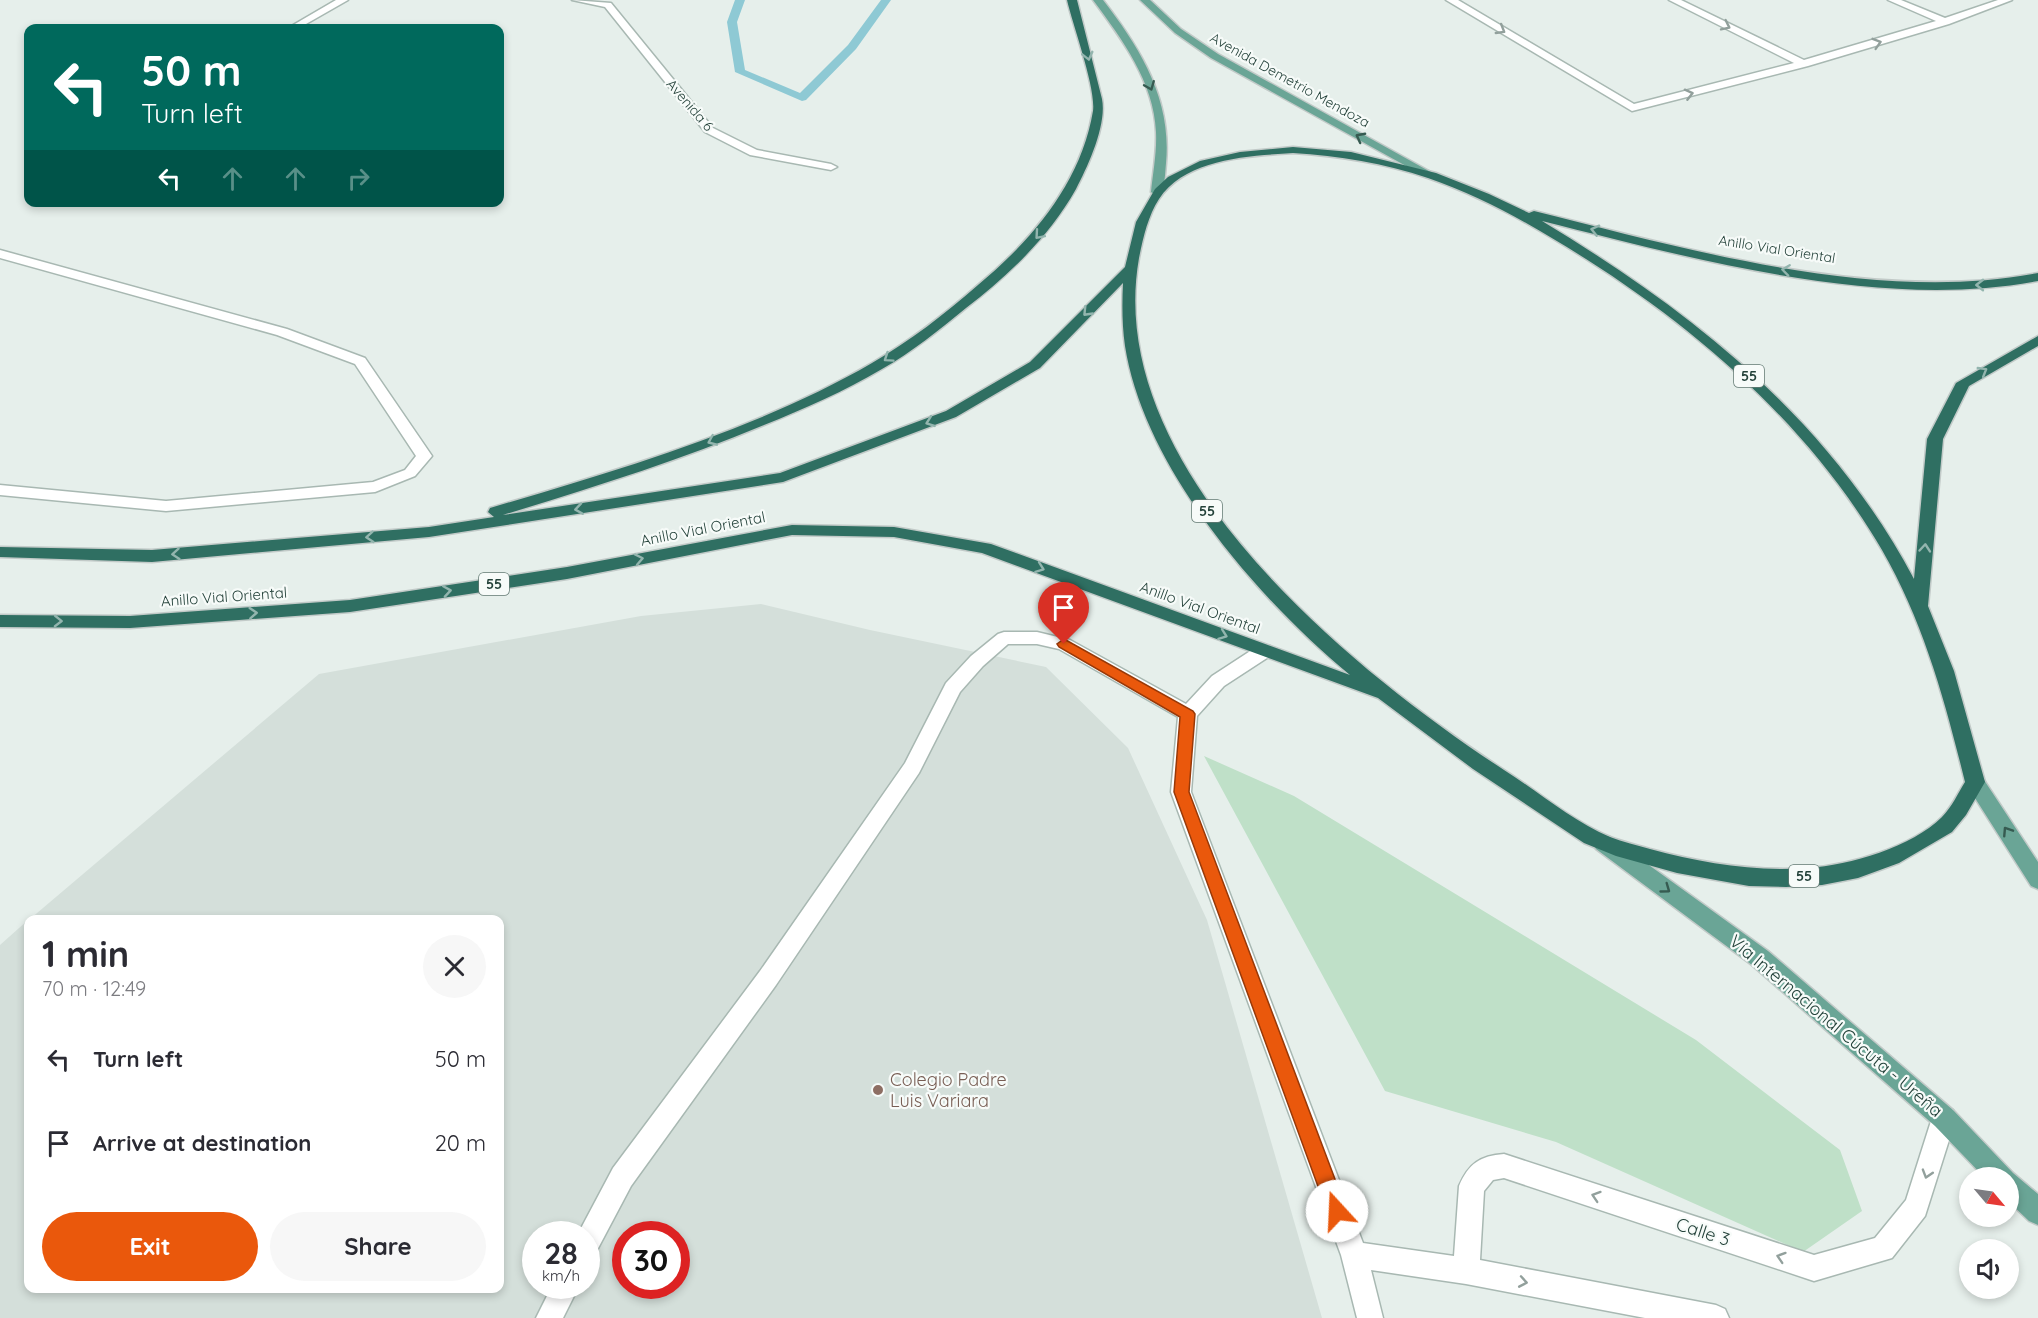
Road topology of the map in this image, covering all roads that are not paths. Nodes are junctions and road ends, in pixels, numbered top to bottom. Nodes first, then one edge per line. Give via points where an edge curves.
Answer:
1 (343, 0) edge
2 (577, 0) edge
3 (1072, 0) edge
4 (1098, 0) edge
5 (1145, 0) edge
6 (1451, 0) edge
7 (1674, 0) edge
8 (1893, 0) edge
9 (2007, 0) edge
10 (608, 3) edge
11 (1946, 22) junction
12 (300, 24) edge
13 (1804, 64) junction
14 (831, 167) dead end
15 (1430, 175) junction
16 (1157, 192) junction
17 (1514, 210) junction
18 (0, 254) edge
19 (1128, 270) junction
20 (2038, 277) edge
21 (2038, 340) edge
22 (0, 490) edge
23 (429, 532) junction
24 (0, 552) edge
25 (1920, 606) junction
26 (0, 621) edge
27 (1264, 651) junction
28 (1388, 697) junction
29 (1188, 714) junction
30 (1975, 782) junction
31 (1602, 842) junction
32 (2035, 869) edge
33 (1944, 1118) junction
34 (1992, 1167) edge
35 (2019, 1194) edge
36 (2038, 1212) edge
37 (599, 1221) edge
38 (1353, 1255) junction
39 (1466, 1271) junction
40 (559, 1299) edge
41 (549, 1318) edge
42 (1370, 1318) edge
43 (1716, 1318) edge

1 - 12 street
2 - 10 street, Avenida 6
3 -> 23 highway via 1099,107 1089,147 1071,187 1043,232 994,281 870,370 783,411 612,478
4 -> 16 main road via 1140,60 1154,93 1161,124
15 -> 5 main road, Avenida Demetrio Mendoza via 1224,63 1181,33
6 -> 13 street via 1632,108
7 -> 13 street
8 - 11 street
9 - 11 street
10 - 14 street, Avenida 6 via 709,130 754,153
13 -> 11 street
15 - 16 highway, 55 via 1376,159 1328,151 1259,152 1198,166
15 - 17 highway, 55
16 - 19 highway, 55 via 1139,230
20 -> 17 highway, Anillo Vial Oriental / 55 via 1990,285 1892,284 1755,266
17 - 25 highway, 55 via 1613,269 1729,356 1783,409 1834,468 1873,524
18 - 22 street via 282,332 360,361 424,456 410,473 375,487 166,506
19 -> 23 highway, 55 via 1035,365 951,414 783,477
19 - 28 highway, 55 via 1127,310 1134,355 1148,403 1171,454 1207,510 1253,569 1314,632
25 -> 21 highway, 55 via 1935,439 1963,383
23 -> 24 highway, 55 via 152,556
25 - 30 highway, 55 via 1952,692
26 -> 27 highway, Anillo Vial Oriental / 55 via 130,622 350,606 567,573 792,530 836,530 894,532 985,548
27 - 28 highway, Anillo Vial Oriental / 55
27 - 29 street via 1218,681
28 - 31 highway, 55 via 1467,757
29 - 37 street via 1064,644 1037,638 1004,638 977,661 953,688 912,768 768,978 622,1177
29 - 38 street via 1182,792
30 - 31 highway, 55 via 1948,824 1901,855 1839,874 1763,879 1682,868
32 -> 30 main road
31 -> 33 main road, Vía Internacional Cúcuta - Ureña via 1760,958
33 - 34 main road, Vía Internacional Cúcuta - Ureña
33 -> 39 street, Calle 3 via 1916,1207 1883,1249 1814,1268 1504,1166 1487,1168 1472,1186
35 - 36 main road
38 - 39 street
38 - 42 street
39 -> 43 street
40 - 41 street

